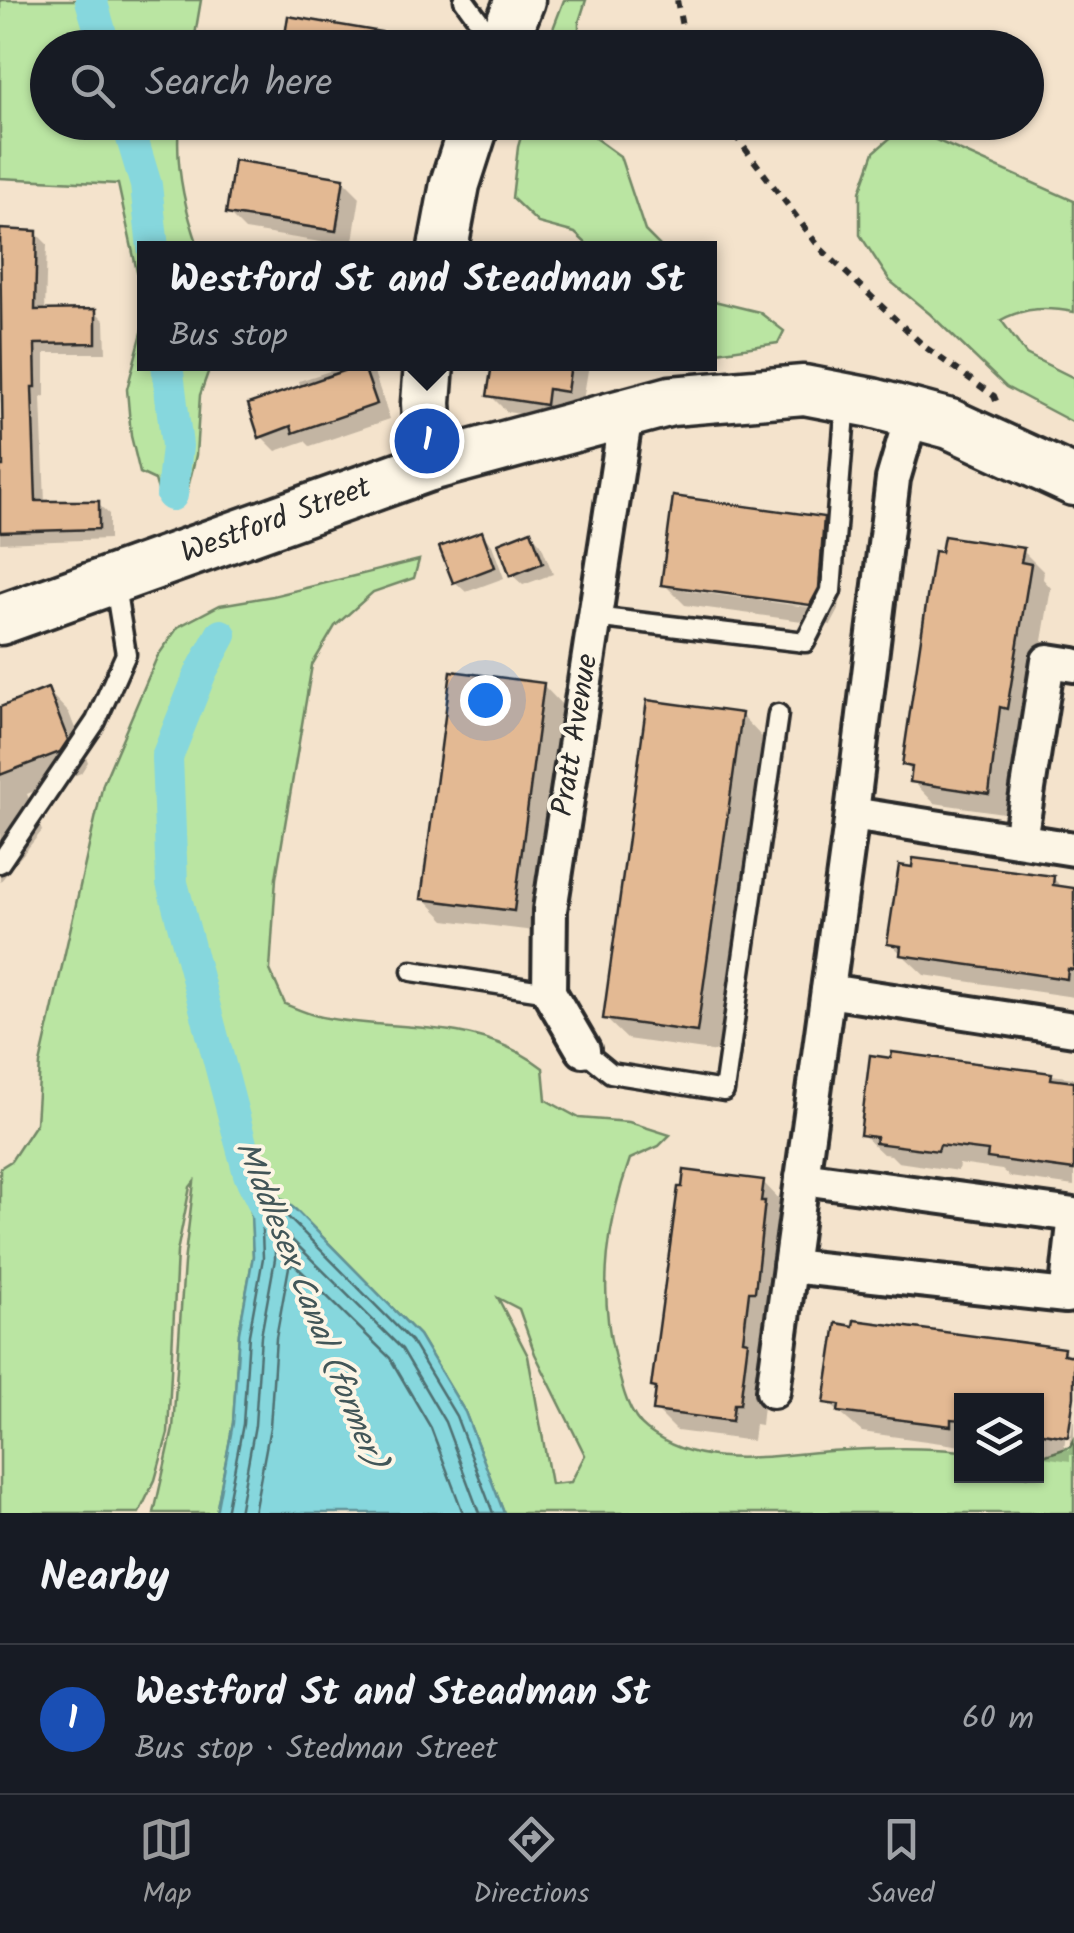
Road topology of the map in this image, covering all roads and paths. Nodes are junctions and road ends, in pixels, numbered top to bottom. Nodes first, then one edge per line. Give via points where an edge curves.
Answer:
1 (464, 0) edge
2 (520, 0) edge
3 (677, 0) edge
4 (486, 30) edge
5 (508, 30) edge
6 (683, 30) edge
7 (469, 140) edge
8 (739, 140) edge
9 (444, 241) edge
10 (428, 371) edge
11 (846, 398) junction
12 (626, 414) junction
13 (912, 414) junction
14 (1027, 459) junction
15 (430, 466) junction
16 (1074, 481) edge
17 (114, 579) junction
18 (594, 617) junction
19 (0, 620) edge
20 (1074, 665) edge
21 (778, 714) dead end
22 (852, 814) junction
23 (1020, 840) junction
24 (1074, 848) edge
25 (0, 863) edge
26 (412, 971) dead end
27 (828, 991) junction
28 (549, 992) junction
29 (1074, 1029) edge
30 (583, 1050) joint
31 (802, 1178) junction
32 (1074, 1215) edge
33 (1074, 1224) edge
34 (790, 1266) junction
35 (773, 1391) dead end

1 - 4 lane
2 - 5 main road
3 - 6 path
7 - 9 main road
8 - 14 path via 820,248 925,347 994,396
10 - 15 main road
11 - 12 main road, Westford Street via 804,390 671,401
11 - 13 main road, Westford Street
11 - 18 lane via 831,592 805,642
12 - 15 main road, Westford Street
12 - 18 street, Pratt Avenue
13 - 14 main road, Westford Street
13 - 22 street via 893,479
14 - 16 main road, Westford Street
15 - 17 main road, Westford Street
17 - 19 main road, Westford Street
17 - 25 lane via 126,654 96,721
18 - 28 street, Pratt Avenue via 550,910
20 - 23 street via 1048,661
21 - 30 lane via 724,1091 611,1073
22 - 23 street
22 - 27 street
23 - 24 street
26 - 28 lane
27 - 29 street
27 - 31 street
28 - 30 street
31 - 32 street
31 - 34 street
33 - 34 street via 1066,1296
34 - 35 street

